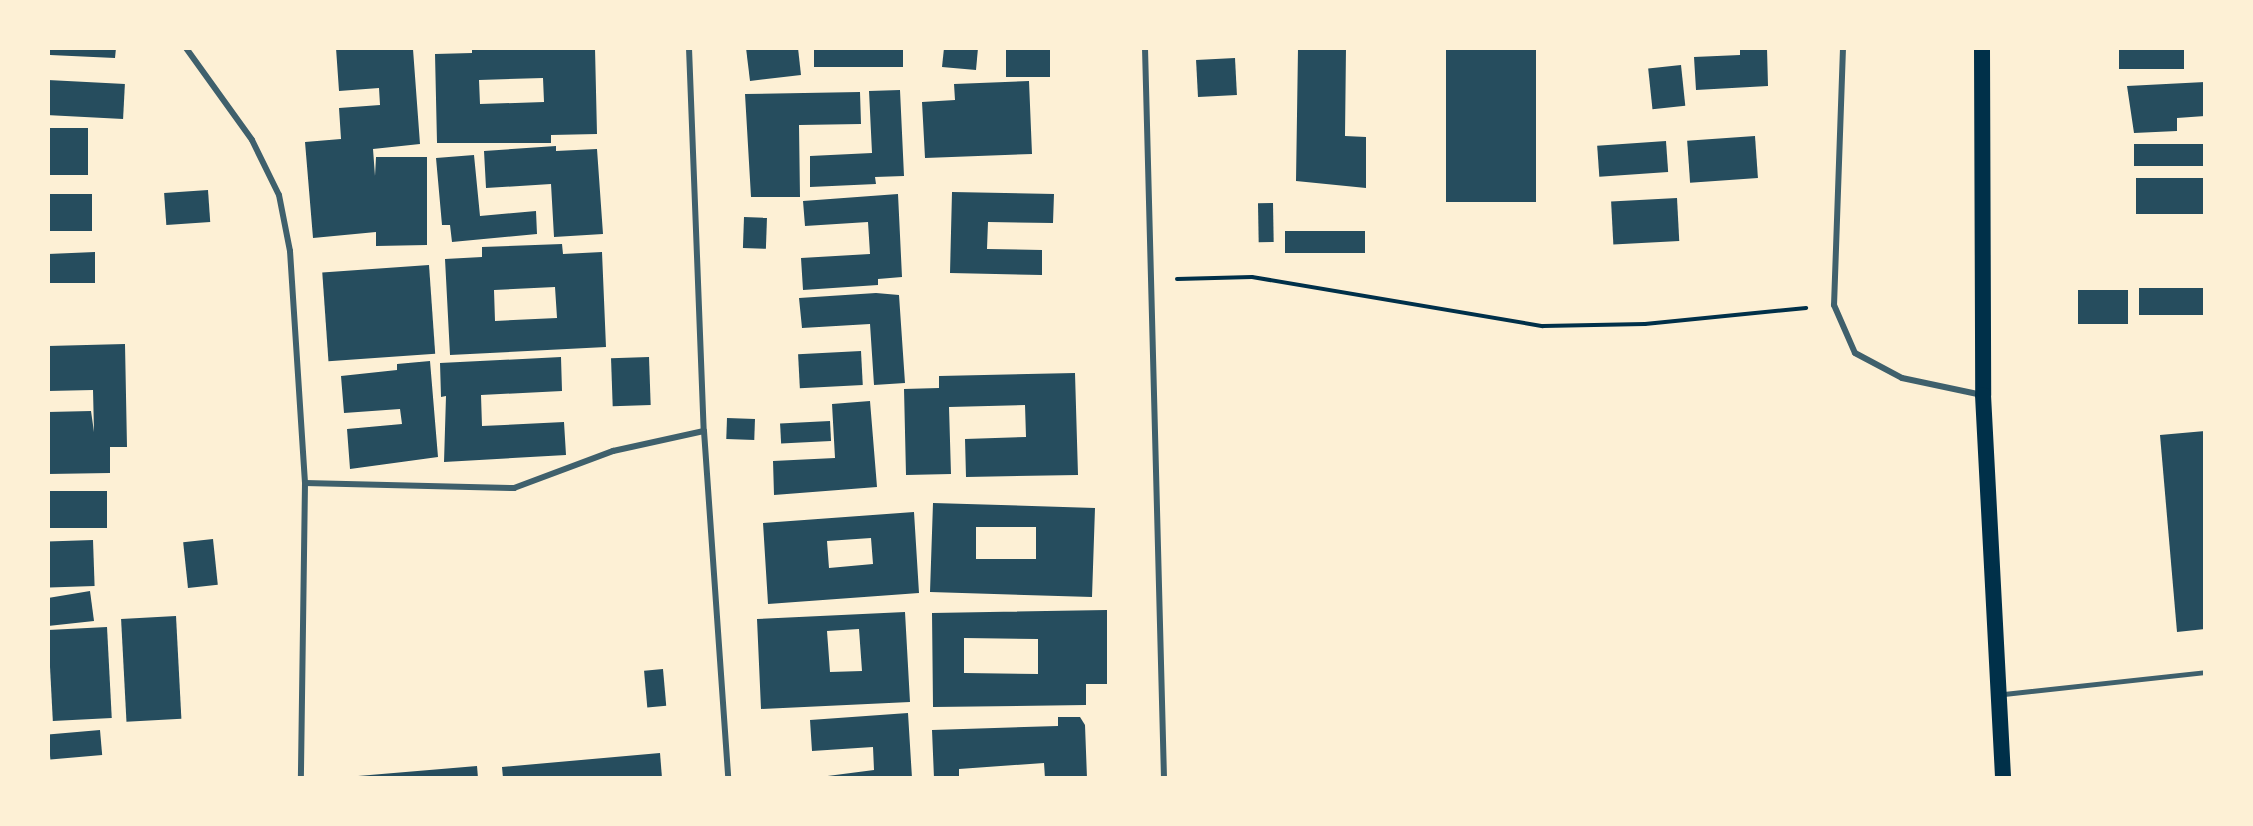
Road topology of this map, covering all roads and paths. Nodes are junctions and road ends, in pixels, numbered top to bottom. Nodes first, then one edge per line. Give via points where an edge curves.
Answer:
1 (186, 48) edge
2 (689, 48) edge
3 (1145, 48) edge
4 (1843, 48) edge
5 (1982, 48) edge
6 (1149, 282) junction
7 (1834, 305) junction
8 (1983, 395) junction
9 (704, 431) junction
10 (305, 483) junction
11 (2205, 672) edge
12 (1998, 695) junction
13 (301, 778) edge
14 (728, 778) edge
15 (1164, 778) edge
16 (2003, 778) edge

1 - 10 street via 252,140 279,195 295,295
2 - 9 street
3 - 6 street
4 - 7 street
5 - 8 highway
6 - 7 path via 1252,277 1543,326 1645,324
6 - 15 street
7 - 8 street via 1855,353 1902,378
8 - 12 highway
9 - 10 street via 613,451 514,489
9 - 14 street
10 - 13 street
11 - 12 lane
12 - 16 highway

